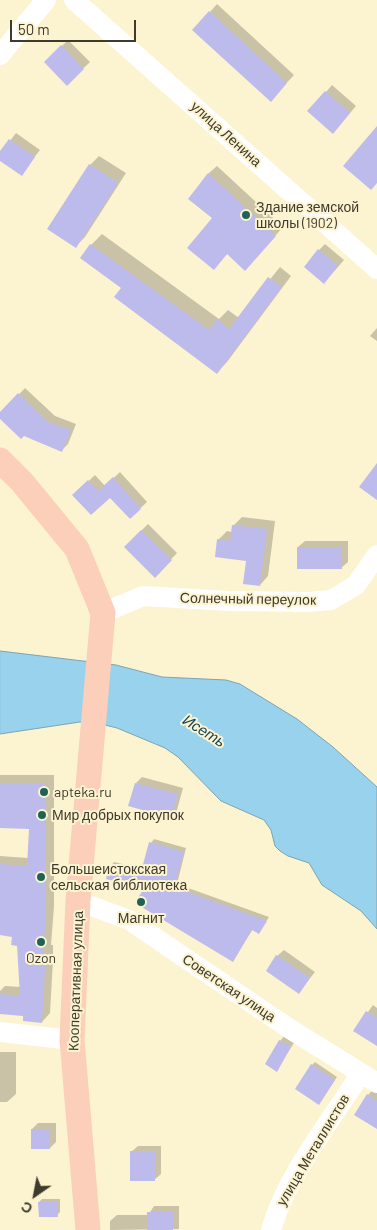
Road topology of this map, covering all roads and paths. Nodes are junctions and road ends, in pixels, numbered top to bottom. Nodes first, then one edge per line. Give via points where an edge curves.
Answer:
1 (46, 0) edge
2 (74, 0) edge
3 (0, 55) edge
4 (377, 269) edge
5 (0, 460) edge
6 (377, 555) edge
7 (102, 622) junction
8 (78, 901) junction
9 (0, 1032) edge
10 (72, 1040) junction
11 (369, 1078) edge
12 (88, 1230) edge
13 (271, 1230) edge

1 - 3 street
2 - 4 street, улица Ленина
5 - 7 main road via 77,549
6 - 7 street, Солнечный переулок via 356,585 331,600 229,601 143,596
7 - 8 main road, Кооперативная улица
8 - 10 main road, Кооперативная улица
8 - 11 street, Советская улица via 129,920 290,1029
9 - 10 street
10 - 12 main road, Кооперативная улица
11 - 13 street, улица Металлистов via 289,1185

